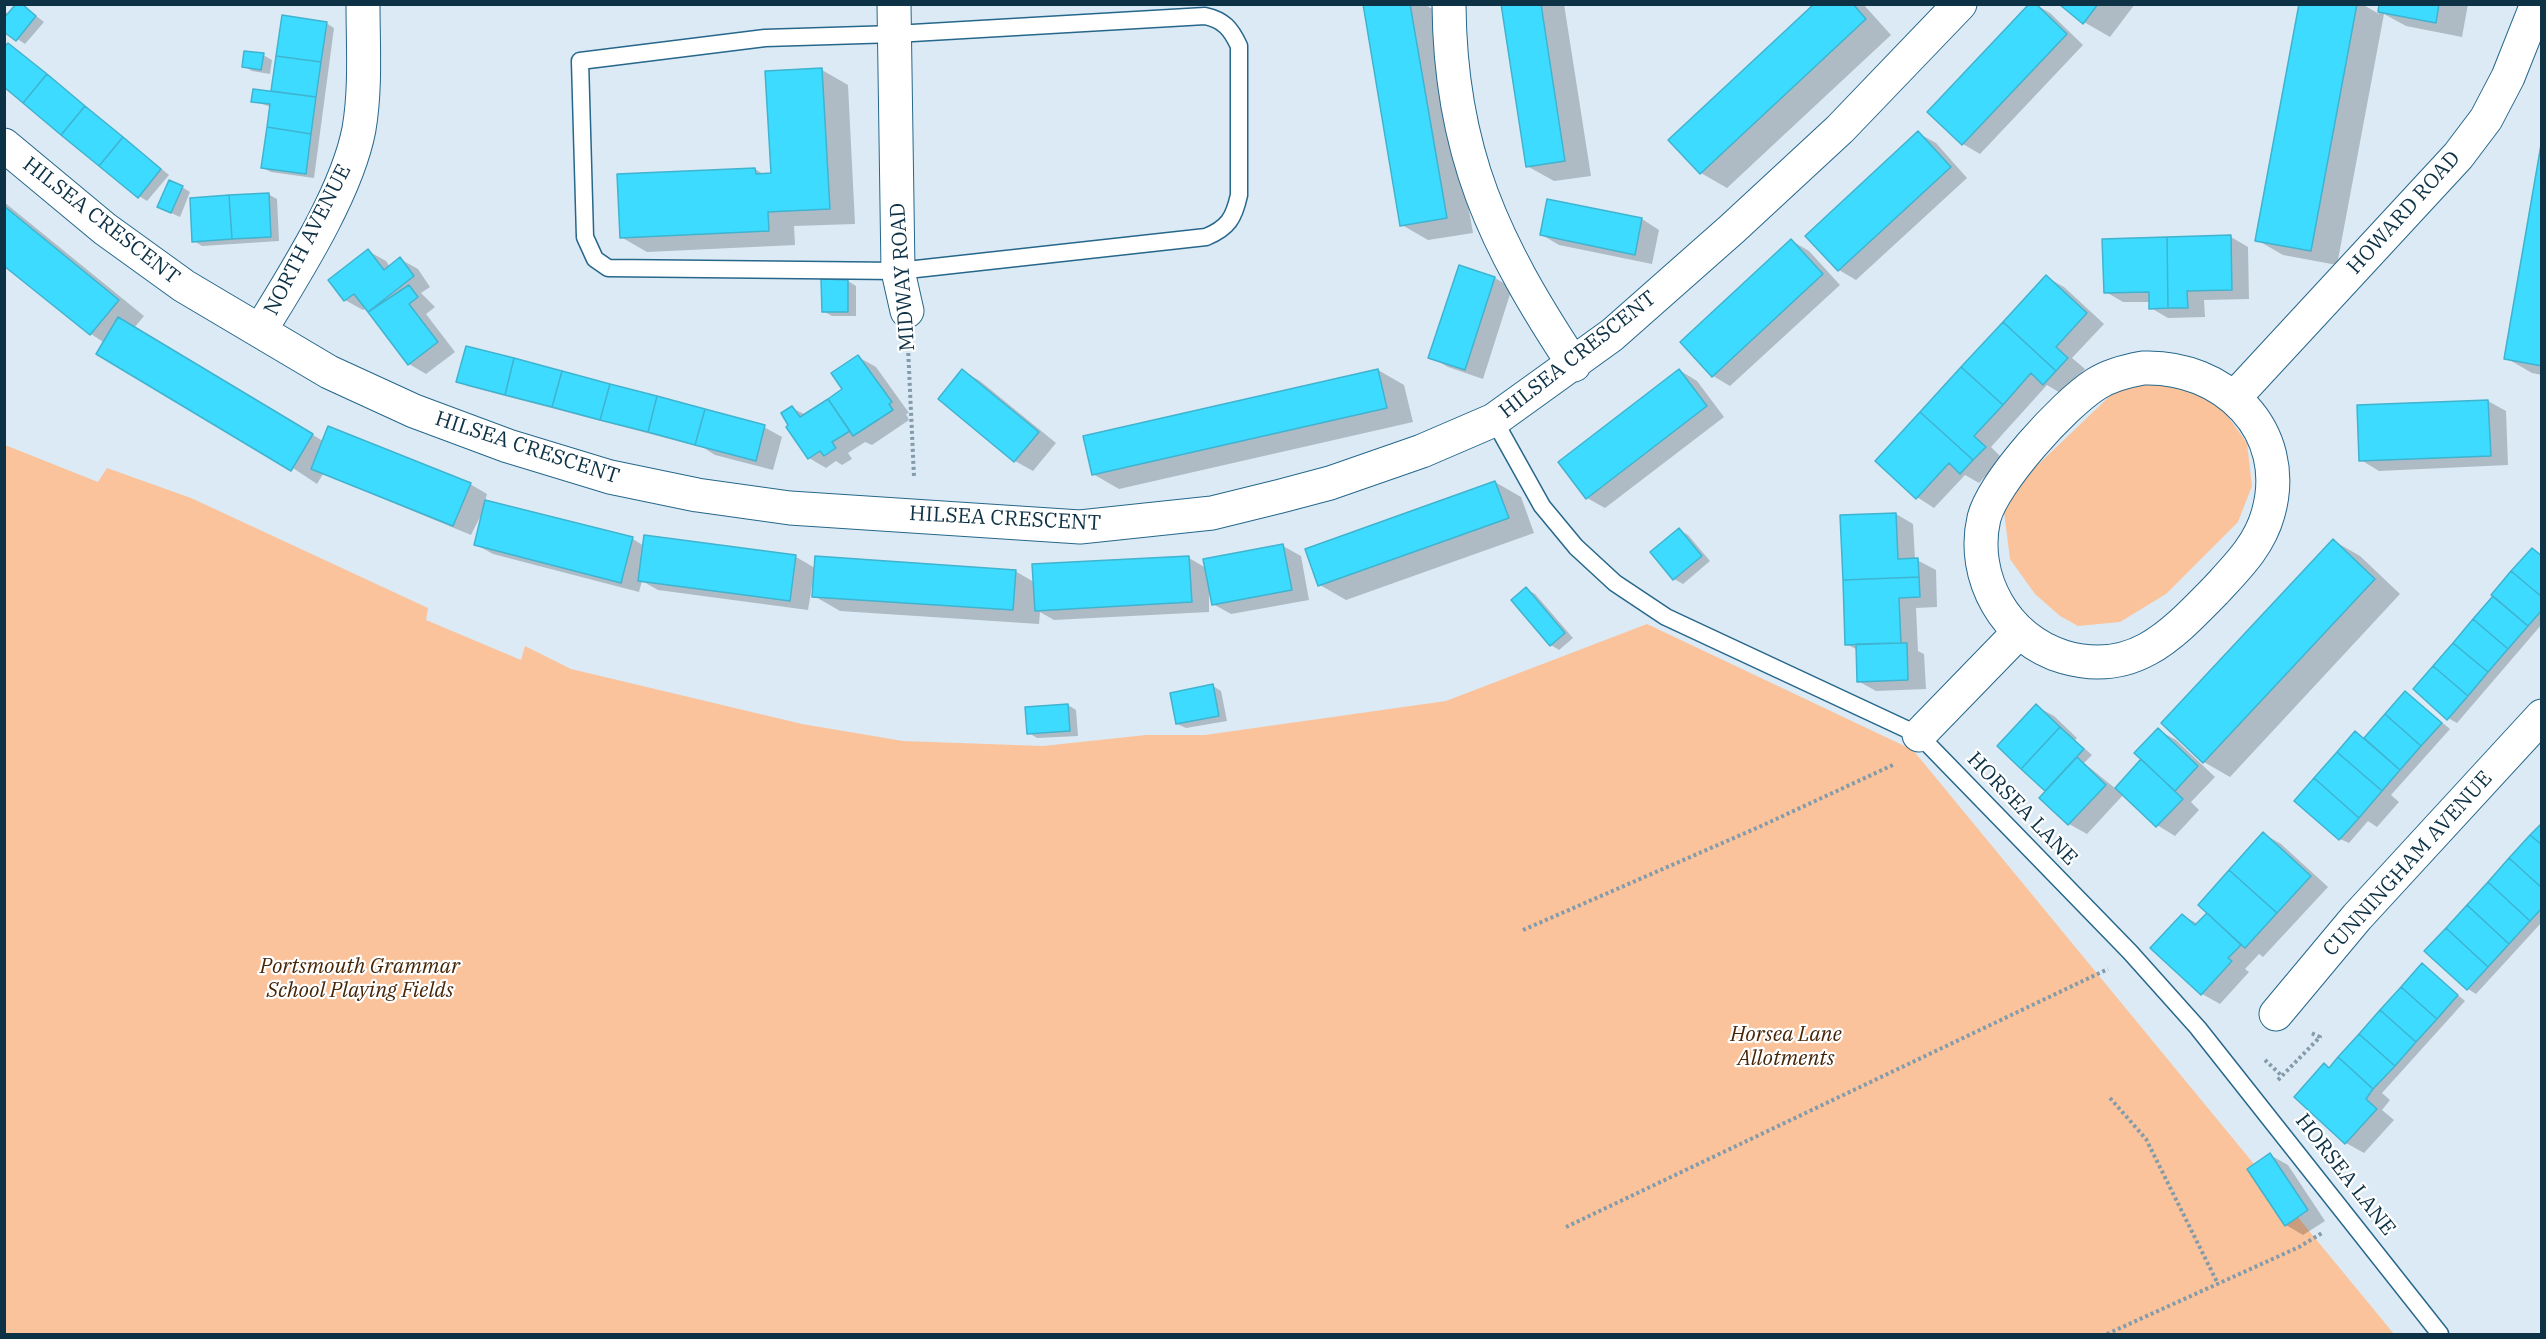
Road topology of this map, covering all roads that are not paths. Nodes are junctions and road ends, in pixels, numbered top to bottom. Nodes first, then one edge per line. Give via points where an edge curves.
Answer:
1 (363, 4) edge
2 (1449, 4) edge
3 (1960, 4) edge
4 (2537, 4) edge
5 (895, 19) edge
6 (4, 145) edge
7 (898, 271) junction
8 (907, 311) road end
9 (260, 331) junction
10 (1574, 364) junction
11 (2235, 398) junction
12 (1494, 420) junction
13 (2019, 632) junction
14 (2541, 716) edge
15 (1919, 735) junction
16 (2276, 1014) dead end
17 (2440, 1335) edge

1 - 9 street, NORTH AVENUE via 363,83 352,154 325,215
2 - 10 street via 1453,81 1477,187 1503,249
3 - 10 street, HILSEA CRESCENT via 1840,129 1723,237
4 - 11 street, HOWARD ROAD via 2508,77 2486,119 2465,147
5 - 7 street, MIDWAY ROAD
5 - 7 lane via 580,61 585,237 595,259 608,268
5 - 7 lane via 1205,16 1219,19 1232,31 1239,46 1239,195 1234,217 1223,230 1206,237
6 - 9 street, HILSEA CRESCENT via 184,286
7 - 8 street, MIDWAY ROAD
9 - 12 street, HILSEA CRESCENT via 329,372 414,411 508,446 610,477 790,508 1080,527 1212,513 1330,483 1422,451
10 - 12 street, HILSEA CRESCENT
11 - 13 street via 2263,437 2272,477 2264,528 2240,564 2170,636 2151,649 2126,658 2074,660 2038,646
11 - 13 street via 2213,382 2187,371 2149,368 2117,374 2082,394 2012,468 1984,518 1982,552 1984,571 1995,600
12 - 15 lane, HORSEA LANE via 1542,506 1576,547 1615,583 1666,617
13 - 15 street
14 - 16 street, CUNNINGHAM AVENUE via 2358,917
15 - 17 lane, HORSEA LANE via 2130,952 2198,1028

